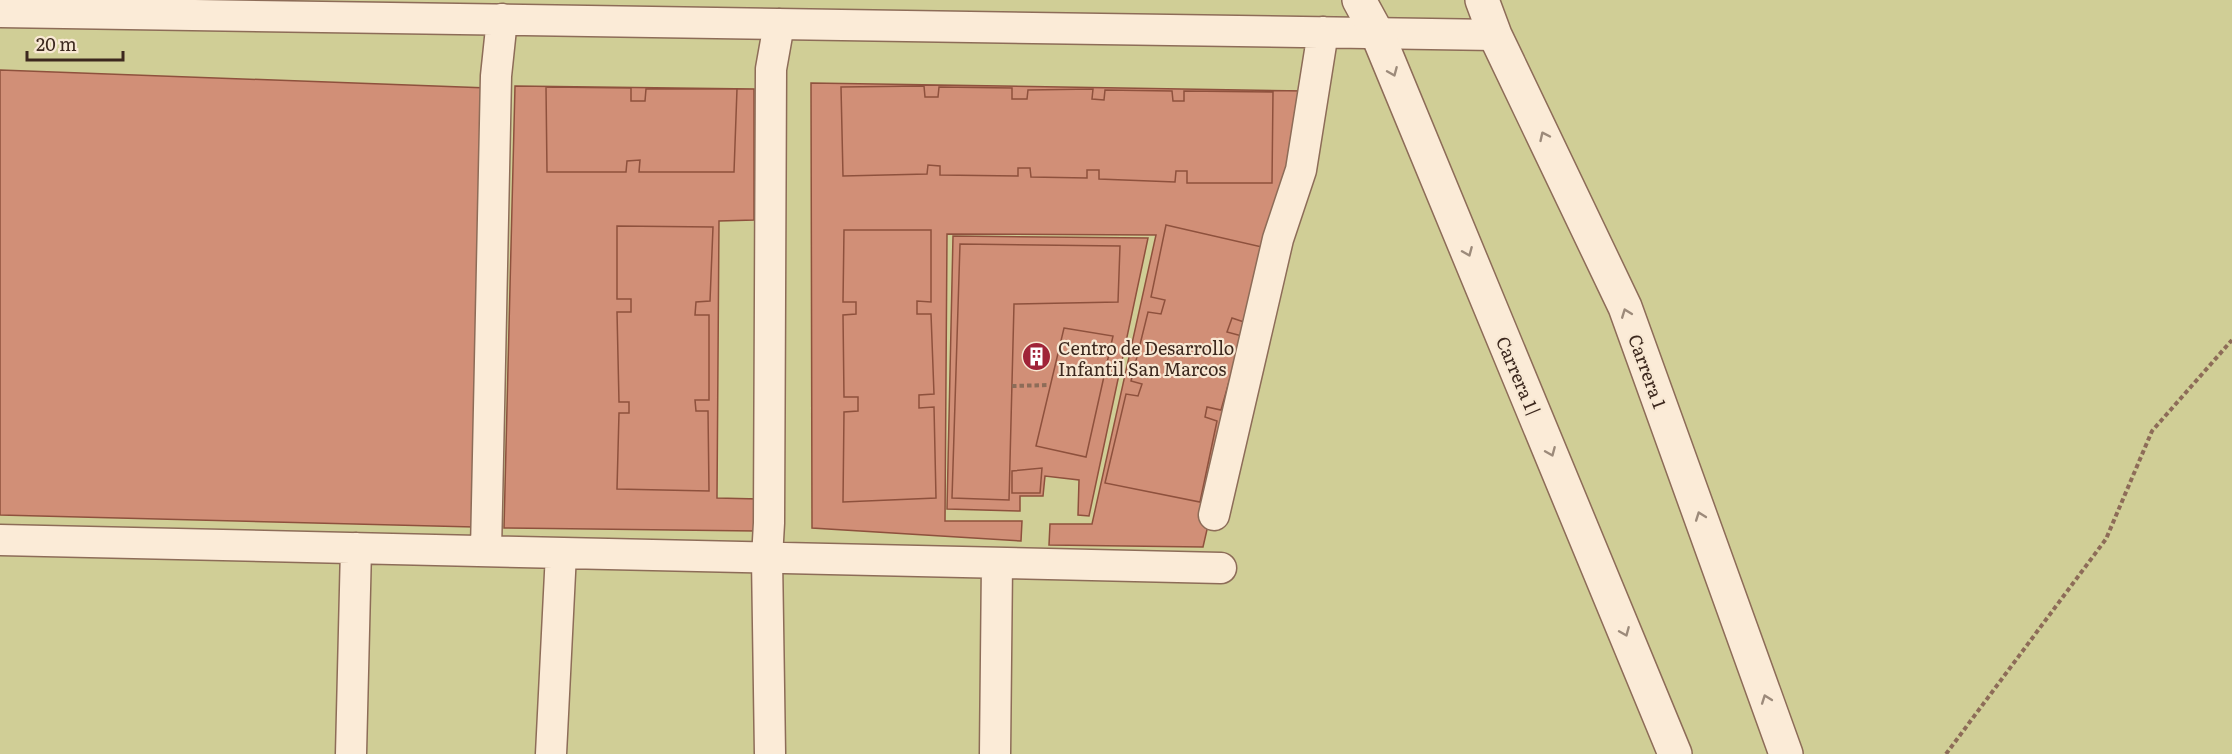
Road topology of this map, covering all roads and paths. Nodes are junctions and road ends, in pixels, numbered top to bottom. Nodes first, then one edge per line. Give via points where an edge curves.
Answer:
1 (1359, 0) edge
2 (1482, 0) edge
3 (0, 12) edge
4 (502, 19) junction
5 (779, 24) junction
6 (1323, 32) junction
7 (1377, 33) junction
8 (1496, 35) junction
9 (2232, 340) edge
10 (1049, 385) dead end
11 (1012, 386) dead end
12 (1214, 515) dead end
13 (0, 540) edge
14 (356, 548) junction
15 (486, 551) junction
16 (561, 553) junction
17 (767, 558) junction
18 (997, 563) junction
19 (1221, 568) dead end
20 (351, 754) edge
21 (551, 754) edge
22 (770, 754) edge
23 (995, 754) edge
24 (1676, 754) edge
25 (1786, 754) edge
26 (1946, 754) edge

1 - 7 street, Carrera 1|
2 - 8 street, Carrera 1
3 - 4 street
4 - 5 street
4 - 15 street via 496,76
5 - 6 street
5 - 17 street via 771,69
6 - 7 street
6 - 12 street via 1301,170 1278,239
7 - 8 street
7 -> 24 street, Carrera 1|
25 -> 8 street, Carrera 1 via 1625,307
9 - 26 path via 2152,431 2106,539
10 - 11 path
13 - 14 street
14 - 15 street
14 - 20 street
15 - 16 street
16 - 17 street
16 - 21 street
17 - 18 street
17 - 22 street
18 - 19 street
18 - 23 street

